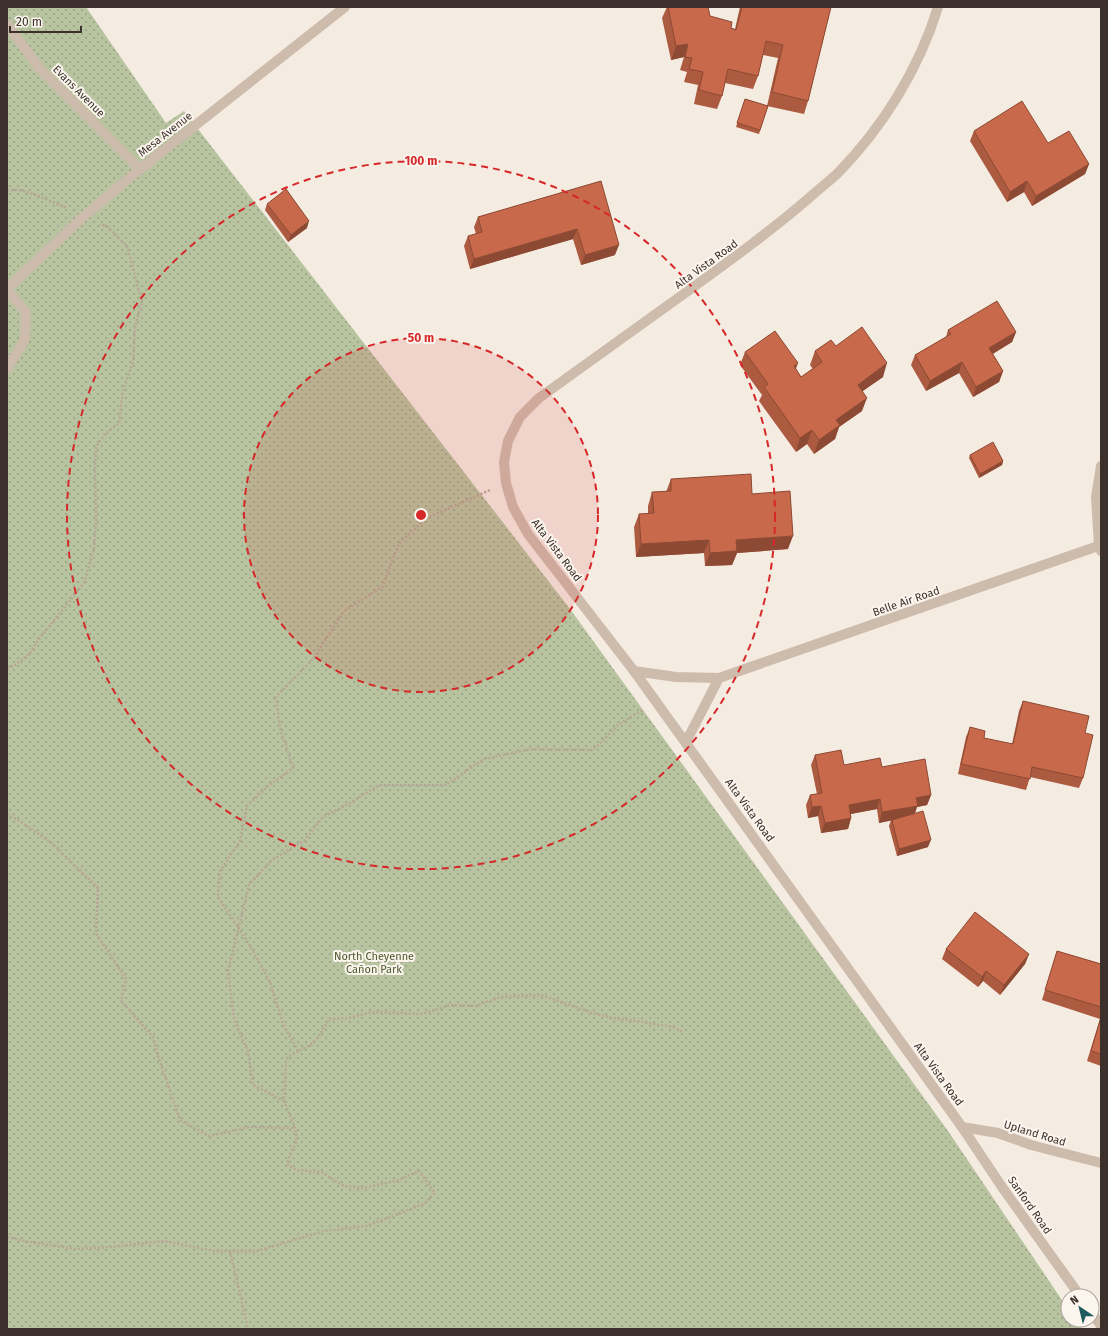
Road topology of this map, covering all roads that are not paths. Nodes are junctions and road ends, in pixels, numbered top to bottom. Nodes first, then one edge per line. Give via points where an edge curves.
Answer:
1 (345, 7) edge
2 (938, 7) edge
3 (7, 24) edge
4 (140, 169) junction
5 (7, 289) edge
6 (7, 369) edge
7 (1101, 466) edge
8 (1100, 547) edge
9 (634, 671) junction
10 (719, 678) junction
11 (686, 742) junction
12 (962, 1126) junction
13 (1101, 1163) edge
14 (1074, 1288) edge

1 - 4 street, Mesa Avenue
2 - 9 street, Alta Vista Road via 912,72 891,108 837,174 757,242 539,398 520,417 508,441 504,462 506,483 513,507 528,534
3 - 4 street, Evans Avenue via 39,68
4 - 5 street, Mesa Avenue via 84,216
5 - 6 street via 26,312 25,339
7 - 8 street via 1096,497
8 - 10 street, Belle Air Road
9 - 10 street, Belle Air Road via 676,677
9 - 11 street, Alta Vista Road
10 - 11 street
11 - 12 street, Alta Vista Road
12 - 13 street, Upland Road via 998,1133 1031,1145
12 - 14 street, Sanford Road

